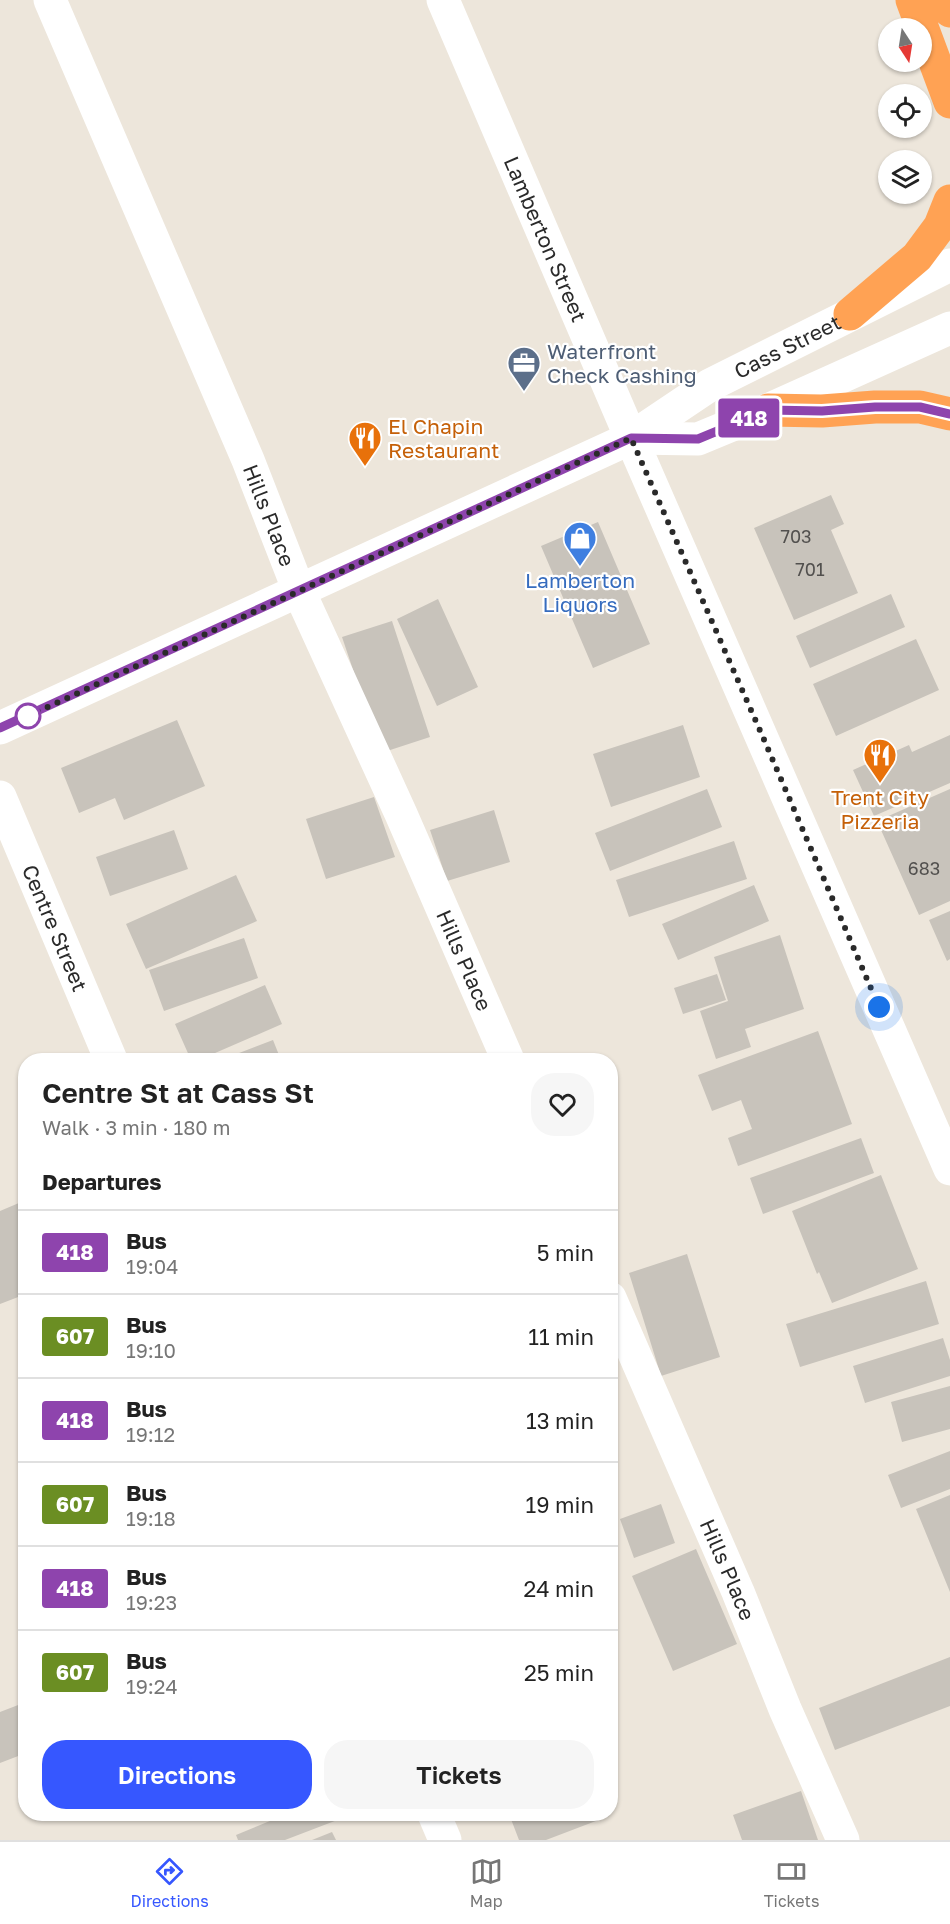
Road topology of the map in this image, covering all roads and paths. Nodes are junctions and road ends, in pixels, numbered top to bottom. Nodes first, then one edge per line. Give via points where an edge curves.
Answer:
1 (50, 0) edge
2 (442, 0) edge
3 (912, 0) edge
4 (942, 0) edge
5 (950, 11) edge
6 (950, 102) edge
7 (950, 201) edge
8 (950, 265) edge
9 (850, 314) junction
10 (950, 328) edge
11 (768, 410) junction
12 (950, 414) edge
13 (631, 438) junction
14 (299, 591) junction
15 (0, 728) edge
16 (0, 797) edge
17 (108, 1053) edge
18 (505, 1053) edge
19 (950, 1169) edge
20 (618, 1316) edge
21 (437, 1821) edge
22 (445, 1840) edge
23 (843, 1840) edge

1 - 14 street, Hills Place via 248,460
2 - 13 street, Lamberton Street
3 - 6 highway
4 - 5 highway
7 - 9 highway via 940,226 917,257
8 - 9 street, Cass Street
9 - 13 street, Cass Street via 710,385
10 - 11 street, Cass Street
11 - 12 highway via 920,407
11 - 13 street, Cass Street via 698,439
13 - 14 street, Cass Street
13 - 19 street, Lamberton Street
14 - 15 street, Cass Street
14 - 18 street, Hills Place
16 - 17 street, Centre Street
20 - 23 street, Hills Place
21 - 22 street

